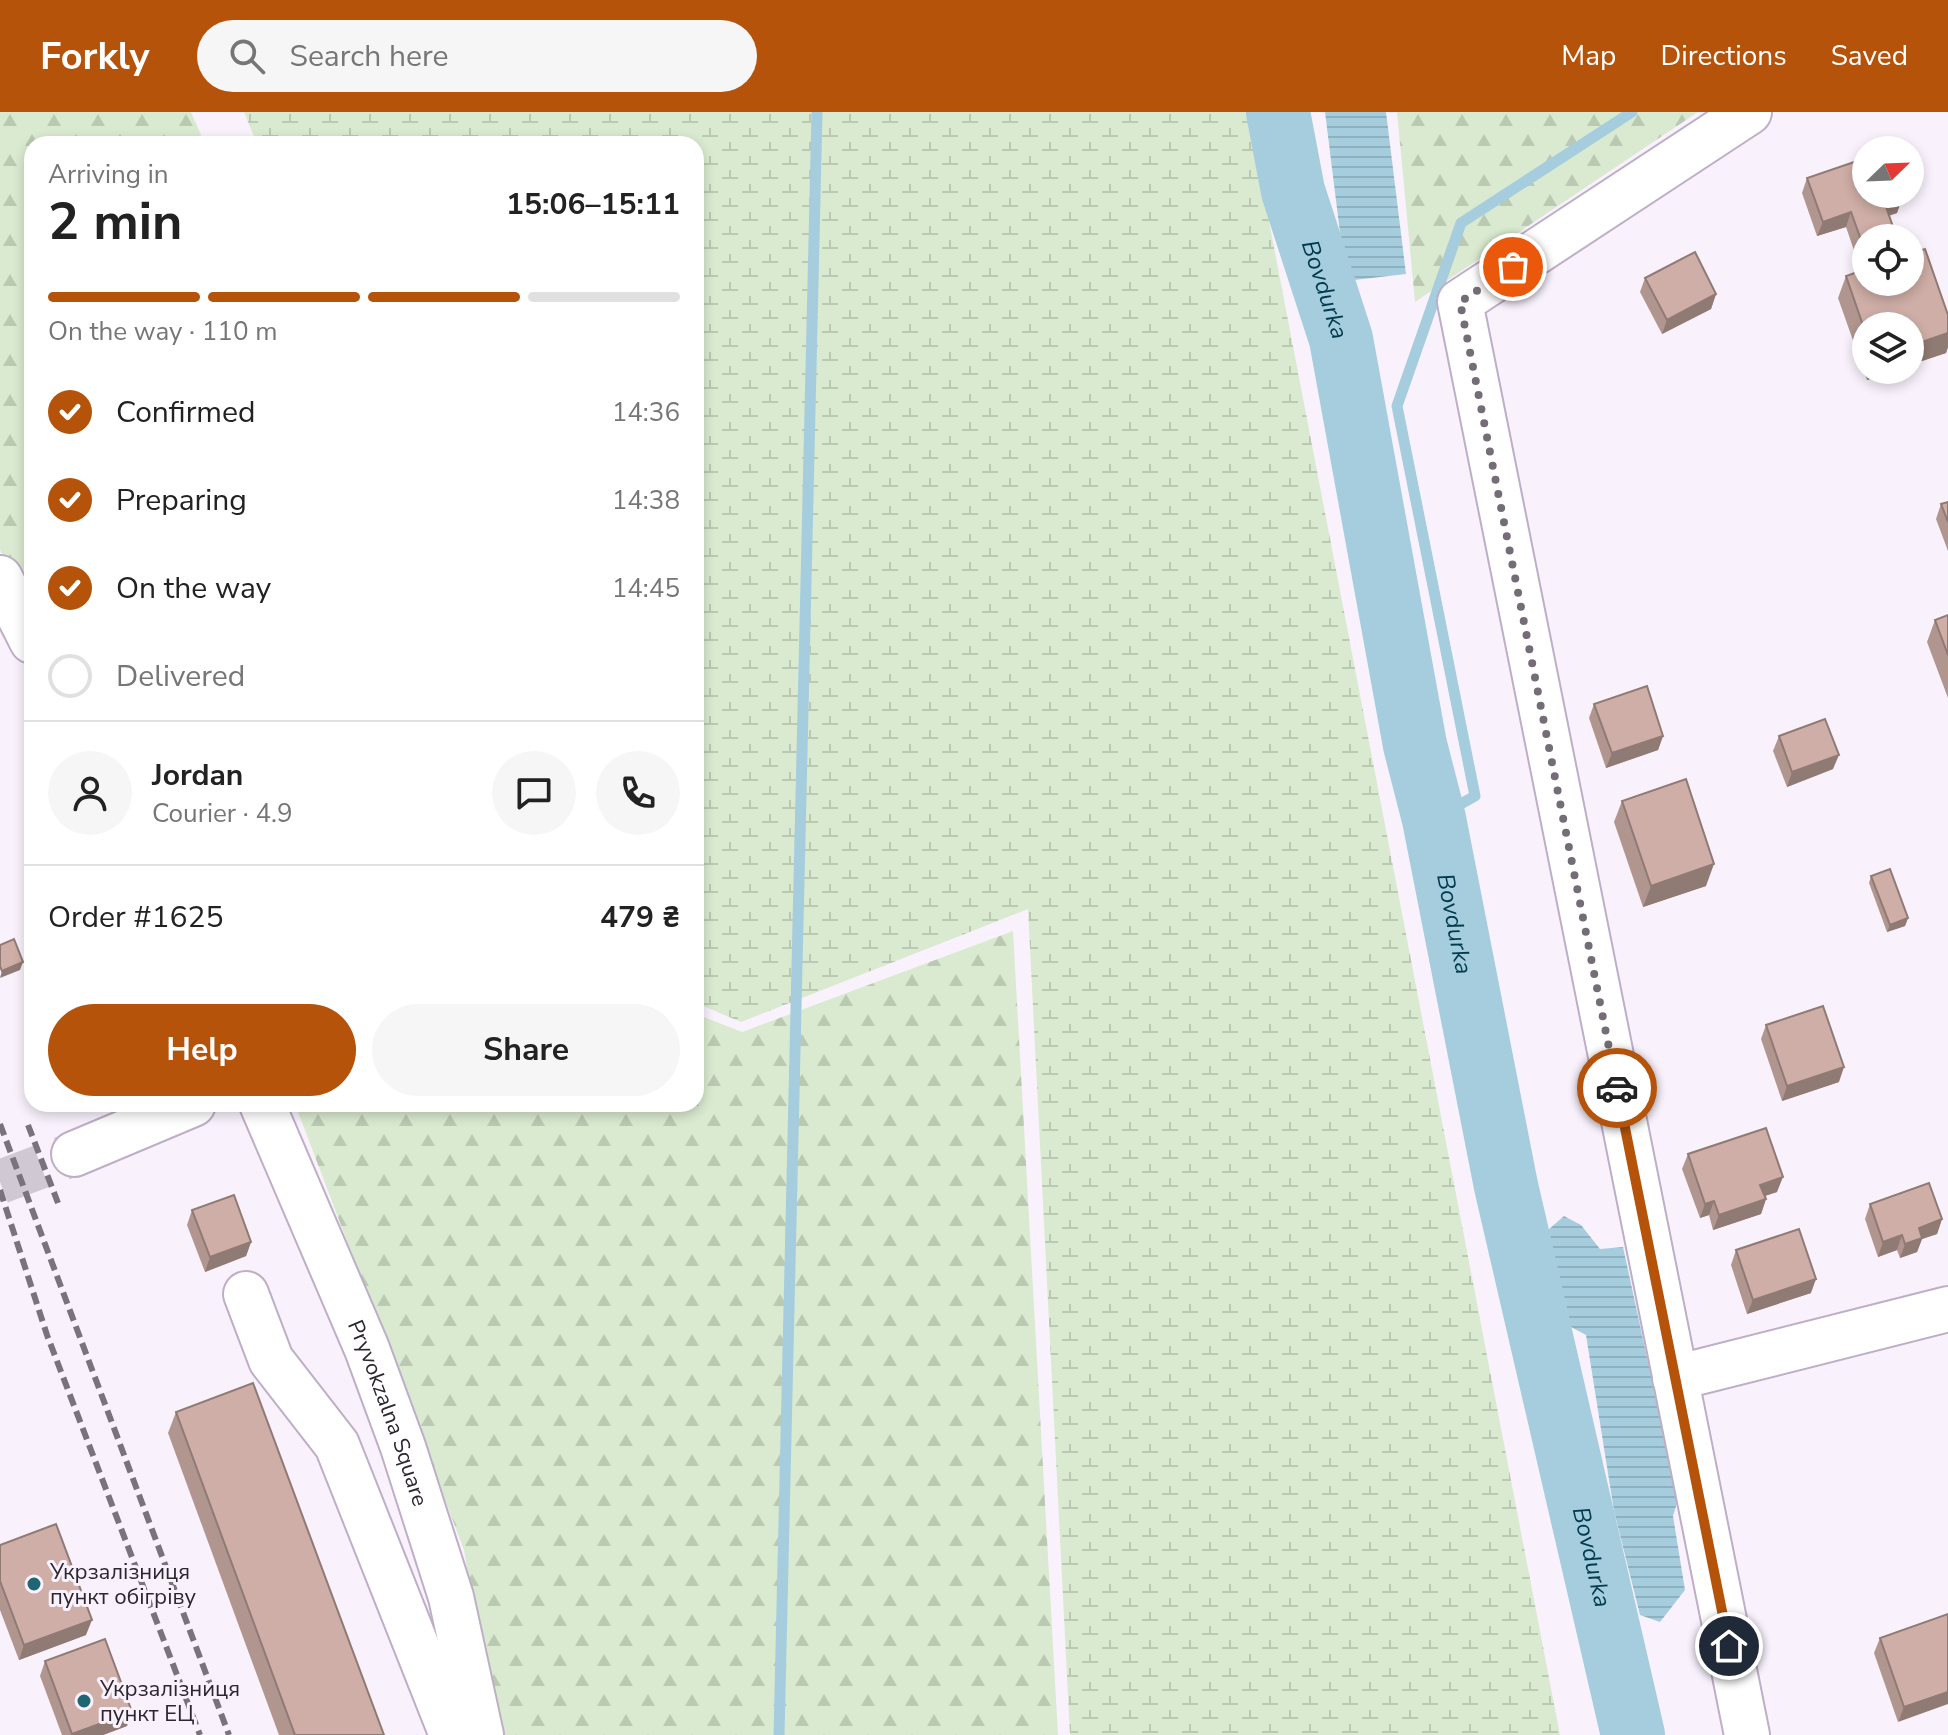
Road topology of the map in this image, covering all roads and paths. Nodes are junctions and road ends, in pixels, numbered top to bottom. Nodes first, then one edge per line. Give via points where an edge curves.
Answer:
1 (1749, 112) edge
2 (0, 578) edge
3 (24, 625) edge
4 (174, 1112) edge
5 (265, 1112) edge
6 (74, 1154) tunnel mouth
7 (246, 1294) dead end
8 (1948, 1309) edge
9 (1675, 1378) junction
10 (452, 1735) edge
11 (481, 1735) edge
12 (1747, 1735) edge

1 - 9 street via 1460,302
2 - 3 street
4 - 6 street
5 - 11 street, Pryvokzalna Square via 403,1447 451,1597
7 - 10 street via 271,1360 337,1445
8 - 9 street
9 - 12 street

